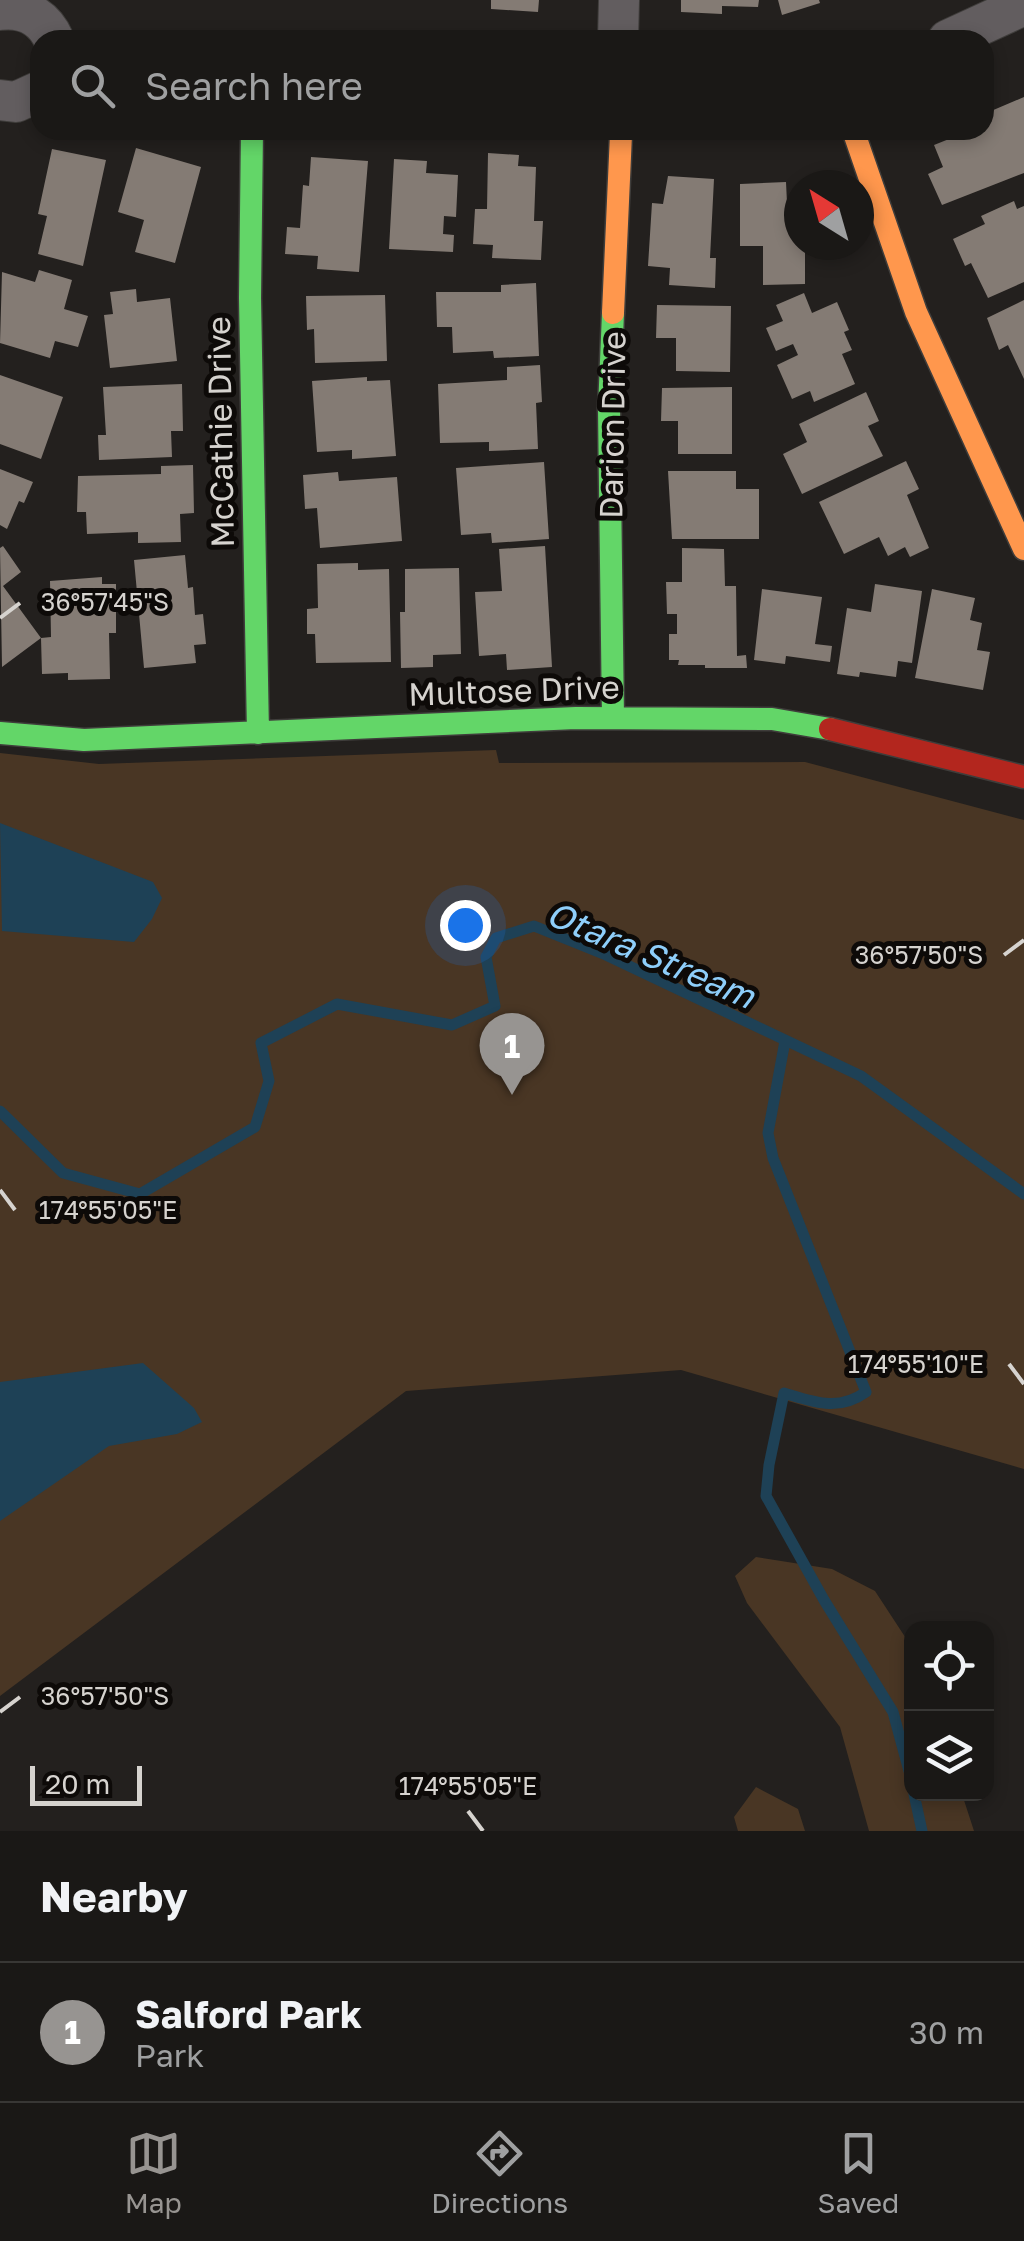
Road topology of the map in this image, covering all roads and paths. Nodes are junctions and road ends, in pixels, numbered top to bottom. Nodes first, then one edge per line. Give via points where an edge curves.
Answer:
1 (619, 0) edge
2 (1024, 5) edge
3 (15, 7) edge
4 (47, 30) edge
5 (618, 30) edge
6 (970, 30) edge
7 (30, 96) edge
8 (0, 100) edge
9 (252, 140) edge
10 (617, 140) edge
11 (856, 140) edge
12 (1024, 548) edge
13 (614, 717) junction
14 (0, 733) edge
15 (258, 733) junction
16 (1024, 778) edge

1 - 5 street
2 - 6 street
3 - 4 street
7 - 8 street
9 - 15 street, McCathie Drive
10 - 13 street, Darion Drive via 609,409
11 - 12 street via 916,312
13 - 15 street, Multose Drive
13 - 16 street, Multose Drive via 772,719
14 - 15 street, Multose Drive via 84,740

